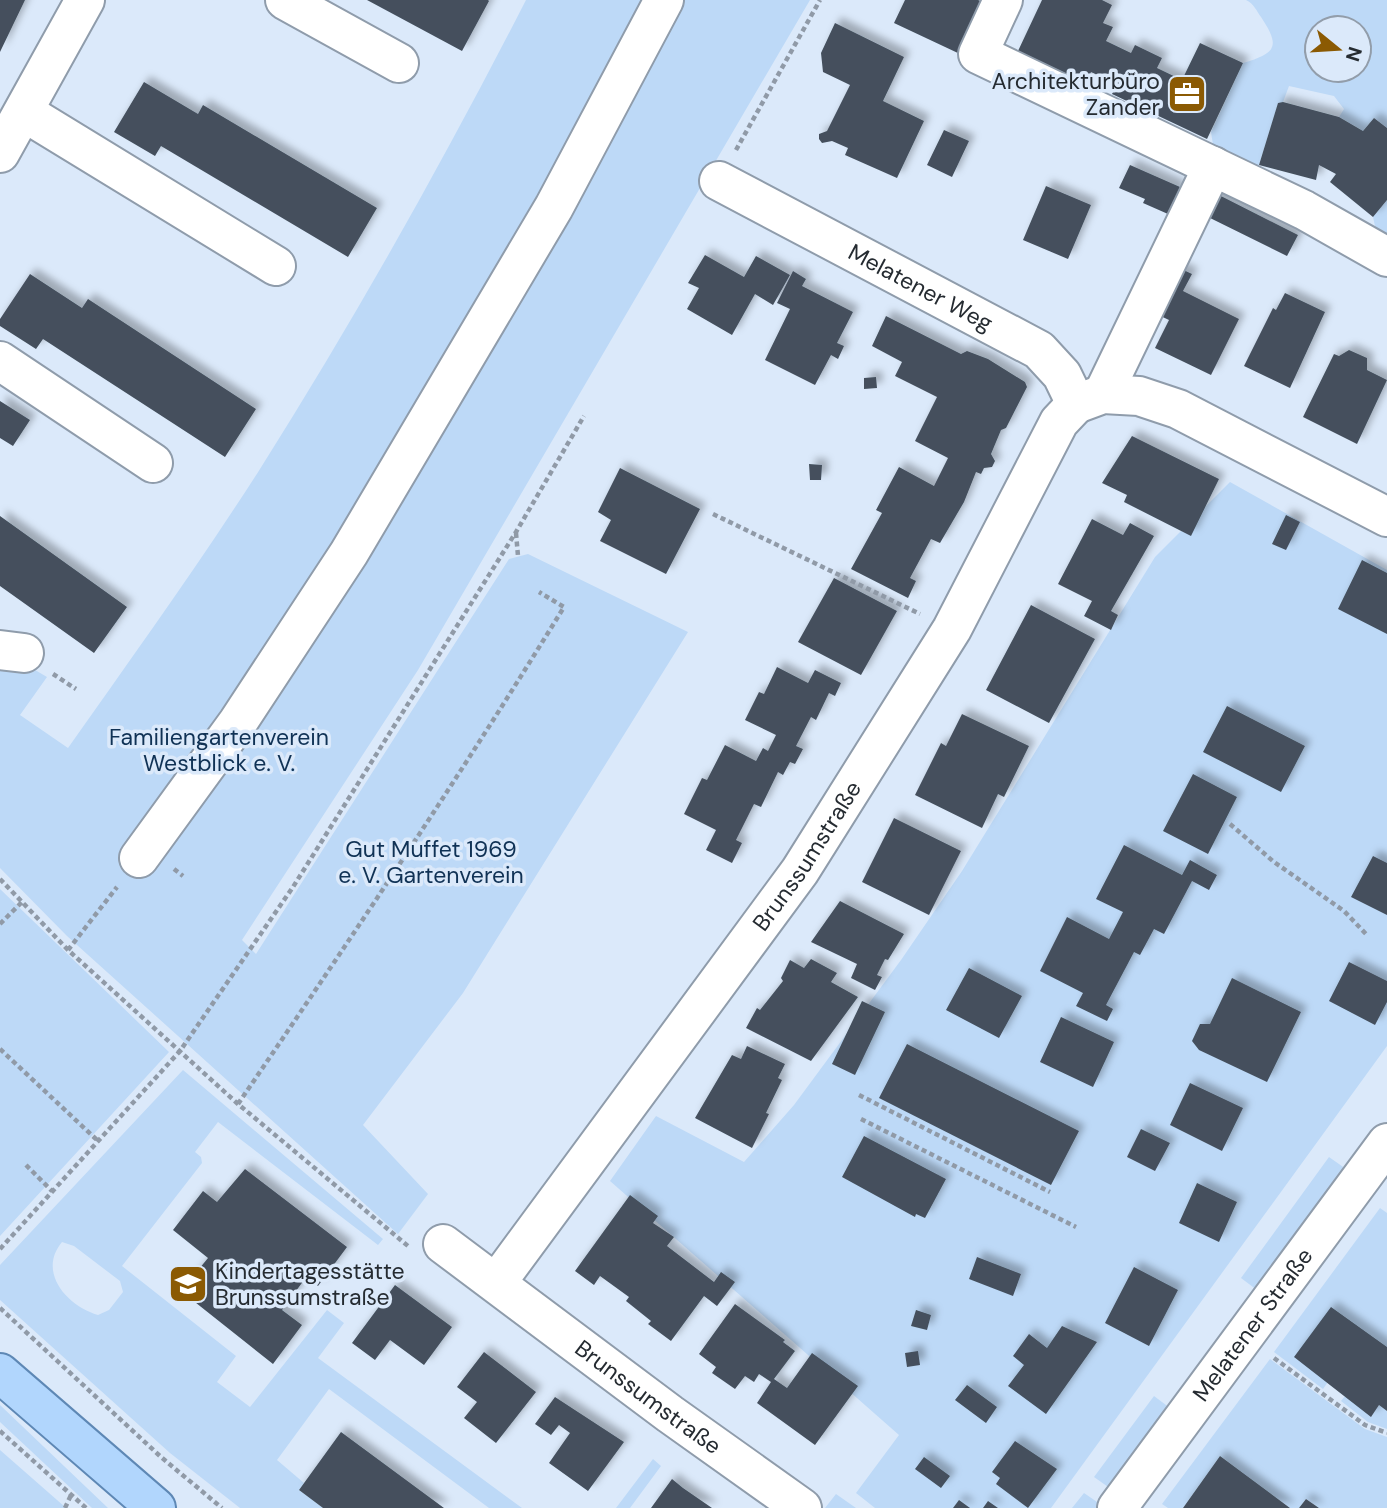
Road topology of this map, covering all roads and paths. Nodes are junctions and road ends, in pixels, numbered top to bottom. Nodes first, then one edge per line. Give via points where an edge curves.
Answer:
1 (86, 0) edge
2 (285, 0) edge
3 (664, 0) edge
4 (820, 0) edge
5 (1003, 0) edge
6 (399, 63) dead end
7 (24, 112) junction
8 (0, 153) edge
9 (1213, 166) junction
10 (719, 181) joint
11 (1387, 257) edge
12 (276, 266) dead end
13 (0, 361) edge
14 (1090, 399) junction
15 (584, 416) dead end
16 (153, 463) dead end
17 (713, 514) dead end
18 (1387, 517) edge
19 (516, 532) junction
20 (519, 556) dead end
21 (539, 592) dead end
22 (951, 629) junction
23 (1230, 824) dead end
24 (139, 858) joint
25 (0, 879) edge
26 (22, 902) junction
27 (0, 924) edge
28 (1367, 935) dead end
29 (68, 950) junction
30 (0, 1049) edge
31 (180, 1051) junction
32 (859, 1095) dead end
33 (238, 1104) junction
34 (860, 1119) dead end
35 (97, 1140) junction
36 (1387, 1143) edge
37 (26, 1165) dead end
38 (52, 1191) junction
39 (1050, 1192) dead end
40 (1076, 1227) dead end
41 (443, 1244) joint
42 (0, 1249) edge
43 (497, 1282) junction
44 (0, 1308) edge
45 (1244, 1336) junction
46 (0, 1360) edge
47 (0, 1373) edge
48 (1335, 1392) dead end
49 (1330, 1399) junction
50 (60, 1425) junction
51 (0, 1431) edge
52 (1387, 1433) edge
53 (71, 1495) junction
54 (65, 1508) edge
55 (86, 1508) edge
56 (156, 1508) edge
57 (222, 1508) edge
58 (802, 1508) edge
59 (1117, 1508) edge

1 - 7 street
2 - 6 street
3 - 24 street via 554,207 349,554 238,722
4 - 10 path
5 - 9 street via 978,54
7 - 8 street
7 - 12 street
9 - 11 street via 1304,209
9 - 14 street
10 - 14 street, Melatener Weg via 1039,350
13 - 16 street
14 - 18 street via 1139,396 1178,410
14 - 22 street, Brunssumstraße via 1059,422
15 - 19 path
17 - 22 path
19 - 20 path
19 - 31 path via 293,887
21 - 33 path via 564,607 420,836
22 - 43 street, Brunssumstraße via 800,871
23 - 28 path via 1274,862 1345,911
24 - 29 path
25 - 26 path
26 - 27 path
26 - 29 path
29 - 31 path
30 - 35 path
31 - 33 path
31 - 35 path
32 - 39 path
33 - 41 path via 404,1247
34 - 40 path
35 - 38 path
36 - 45 street, Melatener Straße
37 - 38 path
38 - 42 path
41 - 43 street, Brunssumstraße
43 - 58 street, Brunssumstraße
44 - 57 path
45 - 49 path
45 - 59 street, Melatener Straße
46 - 50 main road
47 - 50 main road
48 - 49 path
49 - 52 path via 1365,1424
50 - 56 main road
51 - 53 path
53 - 54 path
53 - 55 path

